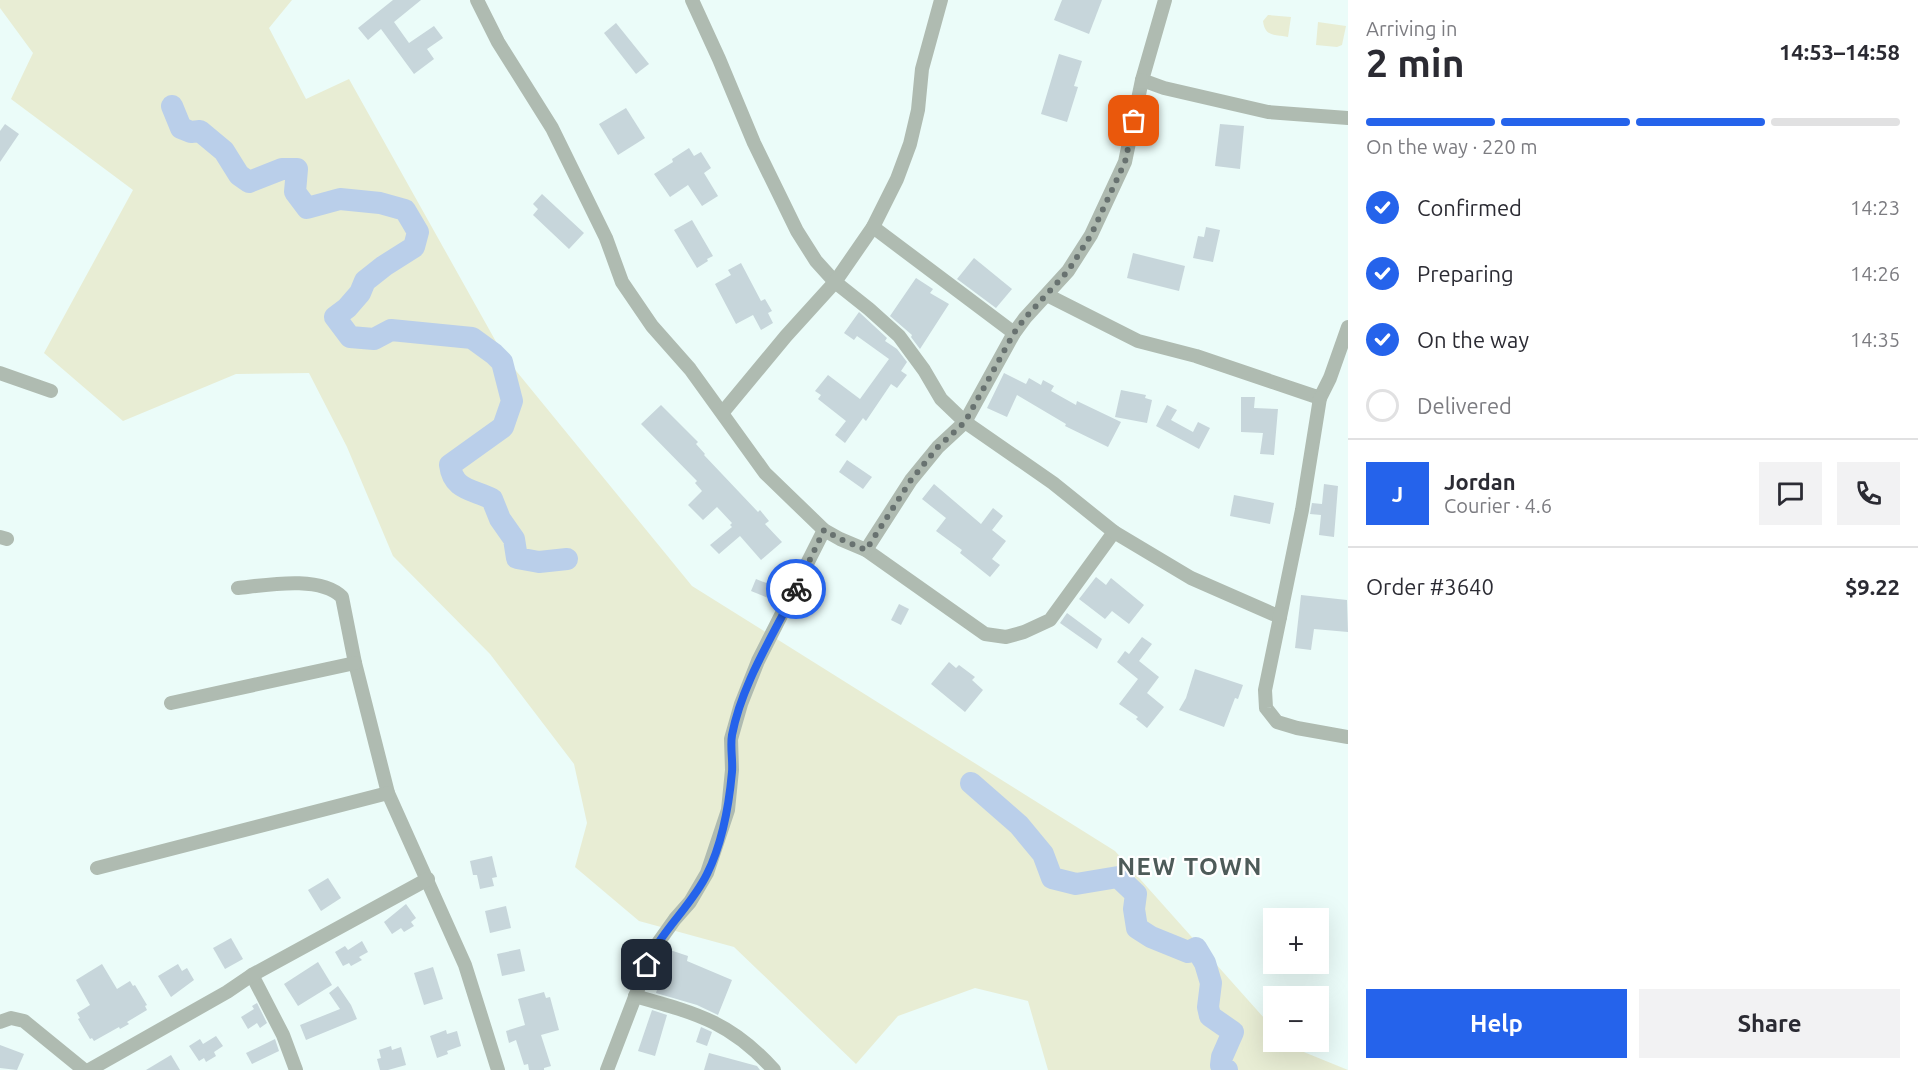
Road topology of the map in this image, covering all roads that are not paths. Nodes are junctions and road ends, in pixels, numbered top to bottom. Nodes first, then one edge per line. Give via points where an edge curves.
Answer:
1 (477, 0) edge
2 (692, 0) edge
3 (940, 0) edge
4 (1165, 0) edge
5 (1142, 80) junction
6 (1348, 118) edge
7 (873, 226) junction
8 (835, 282) junction
9 (1047, 295) junction
10 (1348, 327) edge
11 (1014, 333) junction
12 (0, 373) edge
13 (51, 391) dead end
14 (1320, 398) junction
15 (723, 412) junction
16 (965, 422) junction
17 (824, 530) junction
18 (1114, 532) junction
19 (866, 550) junction
20 (238, 588) dead end
21 (1280, 618) junction
22 (355, 663) junction
23 (171, 703) dead end
24 (1348, 737) edge
25 (388, 793) junction
26 (97, 868) dead end
27 (428, 879) junction
28 (252, 975) junction
29 (634, 996) junction
30 (0, 1022) edge
31 (495, 1069) edge
32 (84, 1070) edge
33 (89, 1070) edge
34 (296, 1070) edge
35 (607, 1070) edge
36 (774, 1070) edge

1 - 15 street via 498,42 552,128 606,238 622,282 652,326
2 - 8 street via 797,231
3 - 7 street via 922,69 910,144
4 - 5 street
5 - 6 street via 1268,112
5 - 9 street via 1125,162 1091,235
7 - 8 street
7 - 11 street
8 - 15 street
8 - 16 street via 899,336 941,399
9 - 11 street
9 - 14 street via 1138,341 1196,356
10 - 14 street
11 - 16 street
12 - 13 street
14 - 21 street
15 - 17 street via 765,473
16 - 18 street via 1053,483
16 - 19 street via 911,480
17 - 19 street
17 - 29 street via 758,661 741,704 731,739 728,810 707,873 653,950
18 - 19 street via 1050,620 1006,638 985,634
18 - 21 street via 1191,578
20 - 22 street via 277,584 321,585 335,590 342,597
21 - 24 street via 1265,690 1266,708 1277,723
22 - 23 street
22 - 25 street
25 - 26 street
25 - 27 street
27 - 28 street
27 - 31 street via 465,965
28 - 33 street
28 - 34 street
29 - 35 street
29 - 36 street via 693,1012 731,1030
30 - 32 street via 12,1018 24,1021

